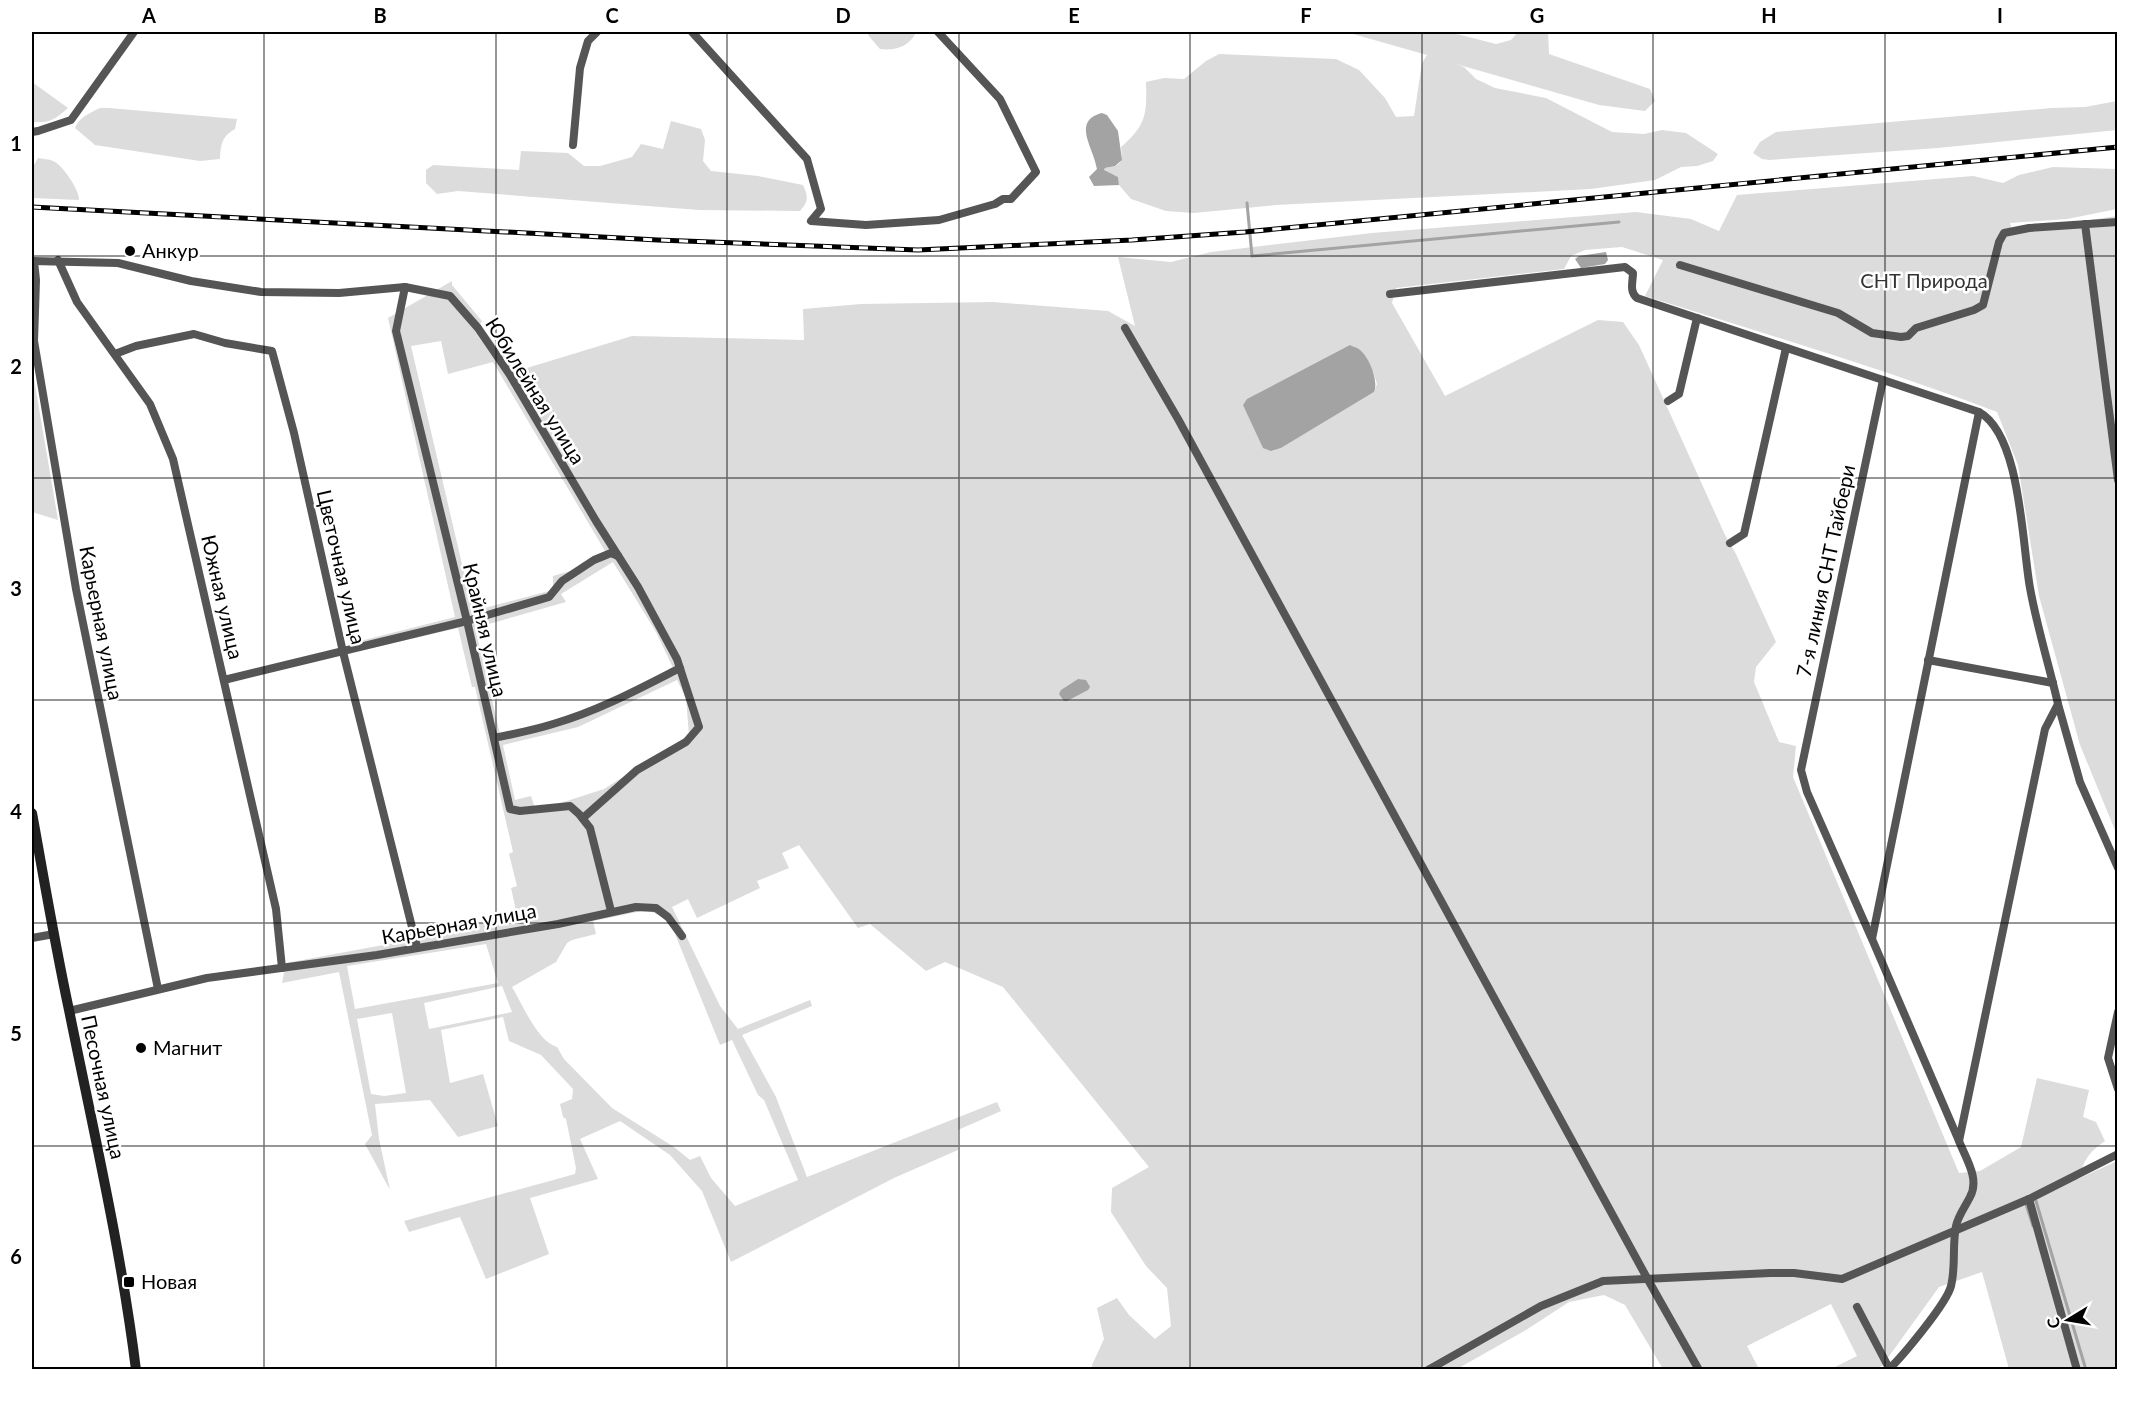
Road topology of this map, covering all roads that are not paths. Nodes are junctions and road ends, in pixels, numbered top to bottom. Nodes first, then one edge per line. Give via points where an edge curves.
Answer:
1 (134, 32) edge
2 (597, 32) edge
3 (692, 32) edge
4 (938, 32) edge
5 (32, 132) edge
6 (573, 145) dead end
7 (2118, 222) edge
8 (2085, 224) junction
9 (58, 260) junction
10 (33, 261) edge
11 (1680, 265) dead end
12 (405, 287) junction
13 (1390, 294) dead end
14 (1696, 318) junction
15 (1125, 328) dead end
16 (1786, 348) junction
17 (115, 354) junction
18 (1883, 380) junction
19 (1668, 401) dead end
20 (1979, 412) junction
21 (2118, 480) edge
22 (1730, 543) dead end
23 (618, 555) junction
24 (467, 621) junction
25 (343, 652) junction
26 (1928, 660) junction
27 (680, 668) junction
28 (224, 680) junction
29 (2053, 683) junction
30 (2058, 704) junction
31 (494, 738) junction
32 (32, 813) edge
33 (583, 818) junction
34 (35, 855) edge
35 (2118, 868) edge
36 (611, 911) junction
37 (54, 934) junction
38 (682, 936) dead end
39 (32, 938) edge
40 (1872, 939) junction
41 (417, 947) junction
42 (282, 968) junction
43 (158, 989) junction
44 (69, 1011) junction
45 (2118, 1012) edge
46 (2118, 1089) edge
47 (1959, 1141) junction
48 (2118, 1154) edge
49 (2029, 1198) junction
50 (1955, 1229) junction
51 (1647, 1278) junction
52 (1857, 1307) dead end
53 (1889, 1369) edge
54 (136, 1370) edge
55 (1428, 1370) edge
56 (1699, 1370) edge
57 (2077, 1370) edge

1 - 5 street via 71,120
2 - 6 street via 588,41 580,68
3 - 4 street via 807,159 821,209 811,221 894,224 939,220 1011,199 1036,172 1000,99
7 - 8 street
8 - 11 street via 2004,233 1983,305 1901,337 1872,333 1838,313
8 - 21 street
9 - 10 street, Юбилейная улица
9 - 12 street, Юбилейная улица via 118,263 191,281 261,292 339,293
9 - 17 street, Южная улица via 77,302
10 - 43 street, Карьерная улица via 35,352 76,589
12 - 23 street, Юбилейная улица via 450,296 478,328
12 - 24 street, Крайняя улица via 396,331
13 - 14 street via 1625,267 1633,273 1634,296
14 - 16 street
14 - 19 street via 1678,394
15 - 51 street
16 - 18 street
16 - 22 street via 1744,534
17 - 25 street, Цветочная улица via 194,334 272,351
17 - 28 street, Южная улица via 150,404 173,459
18 - 20 street
18 - 40 street, 7-я линия СНТ Тайбери via 1801,770 1806,792
20 - 26 street
20 - 29 street via 1989,417 2014,472 2030,586
23 - 24 street via 611,553 594,561 562,581 549,597
23 - 27 street, Юбилейная улица
24 - 25 street
24 - 31 street, Крайняя улица
25 - 28 street
25 - 41 street, Цветочная улица
26 - 29 street
26 - 40 street
27 - 31 street via 590,712
27 - 33 street, Юбилейная улица via 699,727 686,742 637,770
28 - 42 street, Южная улица via 276,909
29 - 30 street
30 - 35 street via 2080,782
30 - 47 street via 2045,729
31 - 33 street, Крайняя улица via 510,808 520,811 570,806
32 - 34 street, Песочная улица
33 - 36 street via 590,828
34 - 37 street, Песочная улица
36 - 38 street, Карьерная улица via 656,908
36 - 41 street, Карьерная улица via 558,924
37 - 39 street
37 - 44 street, Песочная улица
40 - 47 street
41 - 42 street, Карьерная улица
42 - 43 street, Карьерная улица
43 - 44 street, Карьерная улица
44 - 54 street, Песочная улица
45 - 46 street via 2108,1058
47 - 50 street via 1974,1181
48 - 49 street
49 - 50 street
49 - 57 street
50 - 51 street via 1842,1279 1794,1273
50 - 53 street via 1951,1289 1944,1303
51 - 55 street via 1603,1281 1573,1292
51 - 56 street
52 - 53 street

